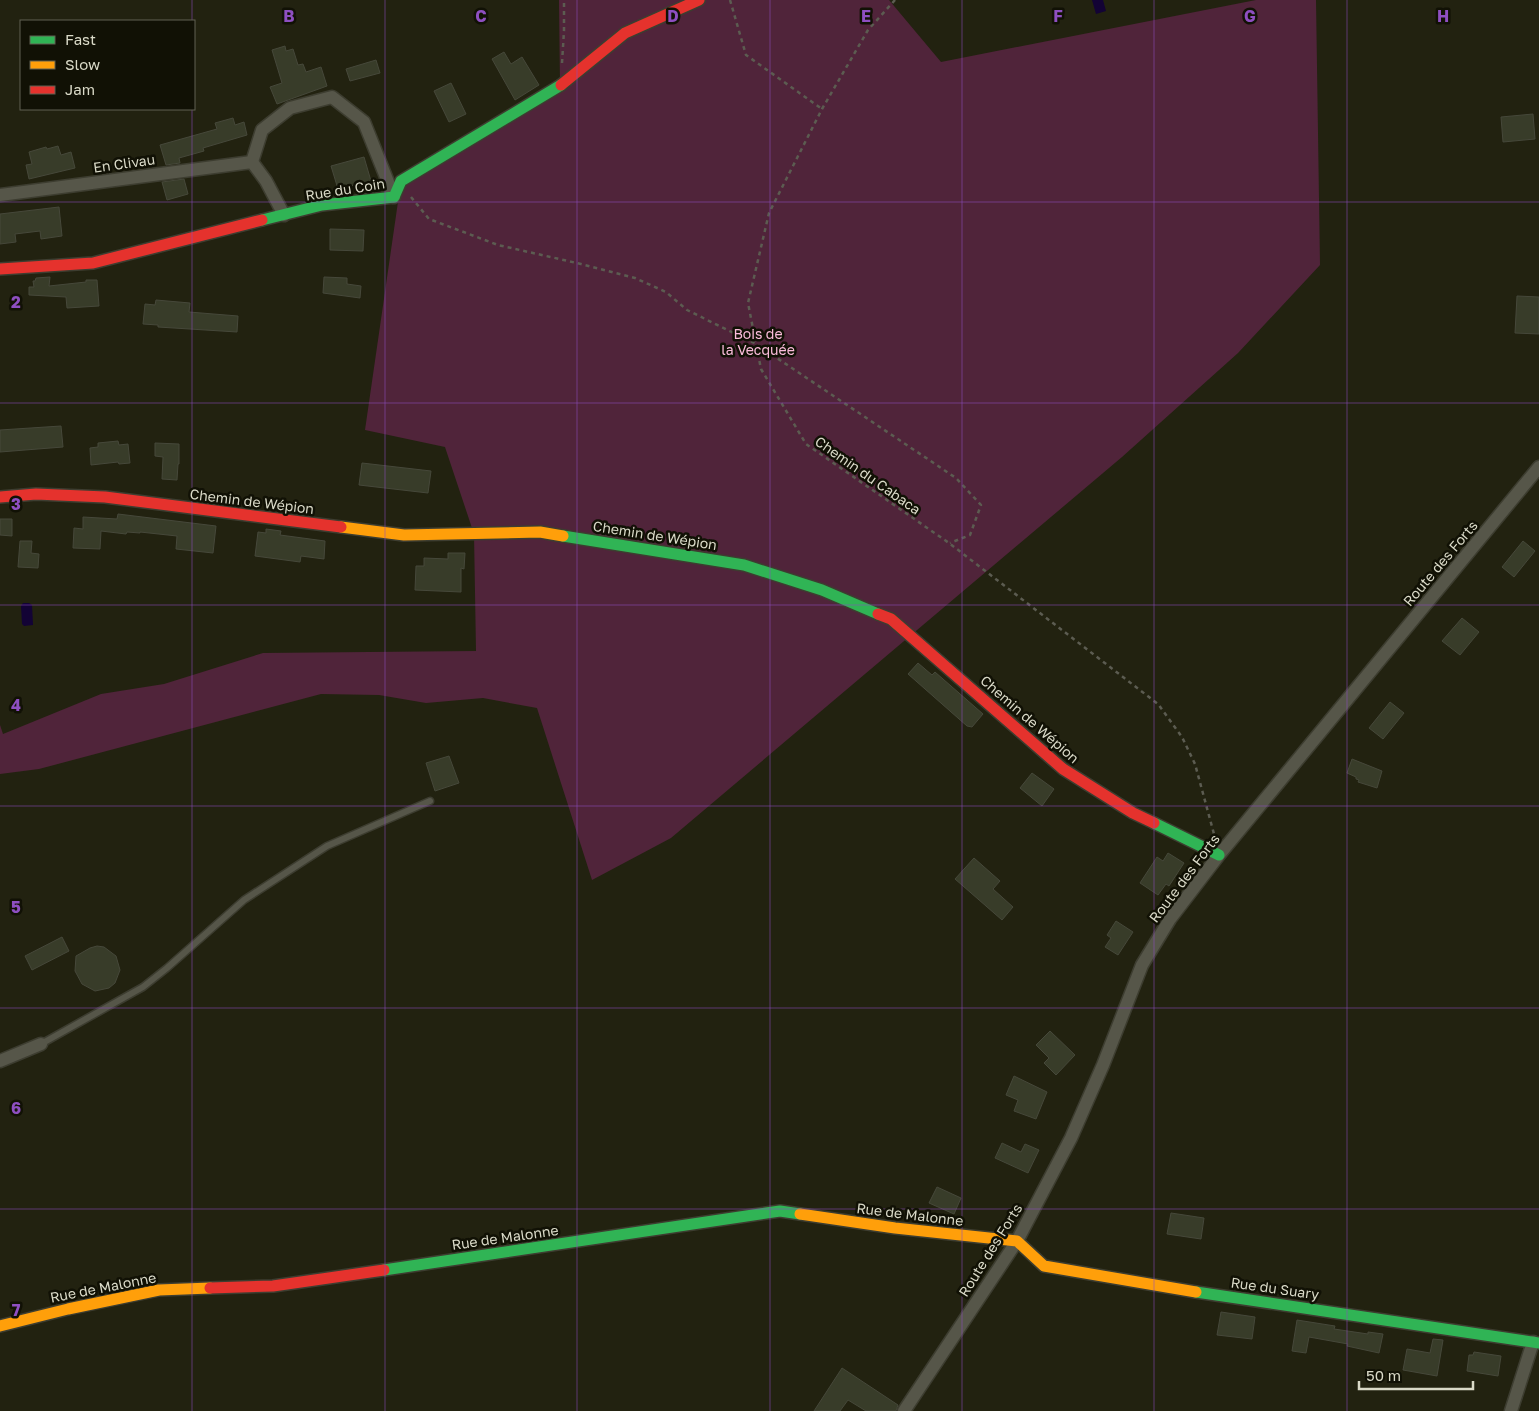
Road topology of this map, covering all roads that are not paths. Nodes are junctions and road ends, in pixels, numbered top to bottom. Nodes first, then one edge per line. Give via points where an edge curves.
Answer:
1 (699, 0) edge
2 (252, 162) junction
3 (0, 195) edge
4 (394, 197) junction
5 (284, 215) junction
6 (0, 268) edge
7 (1539, 467) edge
8 (0, 497) edge
9 (430, 801) dead end
10 (1219, 855) junction
11 (41, 1044) joint
12 (0, 1061) edge
13 (1017, 1241) junction
14 (0, 1326) edge
15 (1536, 1343) edge
16 (904, 1411) edge
17 (1511, 1411) edge

1 - 4 street, Rue du Coin via 625,33 560,86 401,181
2 - 3 street, En Clivau
2 - 4 street via 262,130 269,124 290,108 332,97 364,122
2 - 5 street
4 - 5 street, Rue du Coin via 322,206
5 - 6 street, Rue du Coin via 93,264
7 - 10 street, Route des Forts
8 - 10 street, Chemin de Wépion via 36,494 105,497 404,535 540,532 744,565 822,590 891,619 1063,769 1133,813
9 - 11 lane via 327,846 244,900 143,987
10 - 13 street, Route des Forts via 1170,918 1142,965 1104,1065 1071,1138
11 - 12 street
13 - 14 street, Rue de Malonne via 780,1212 273,1286 159,1290 68,1308
13 - 15 street, Rue du Suary via 1044,1266
13 - 16 street, Route des Forts
15 - 17 street

